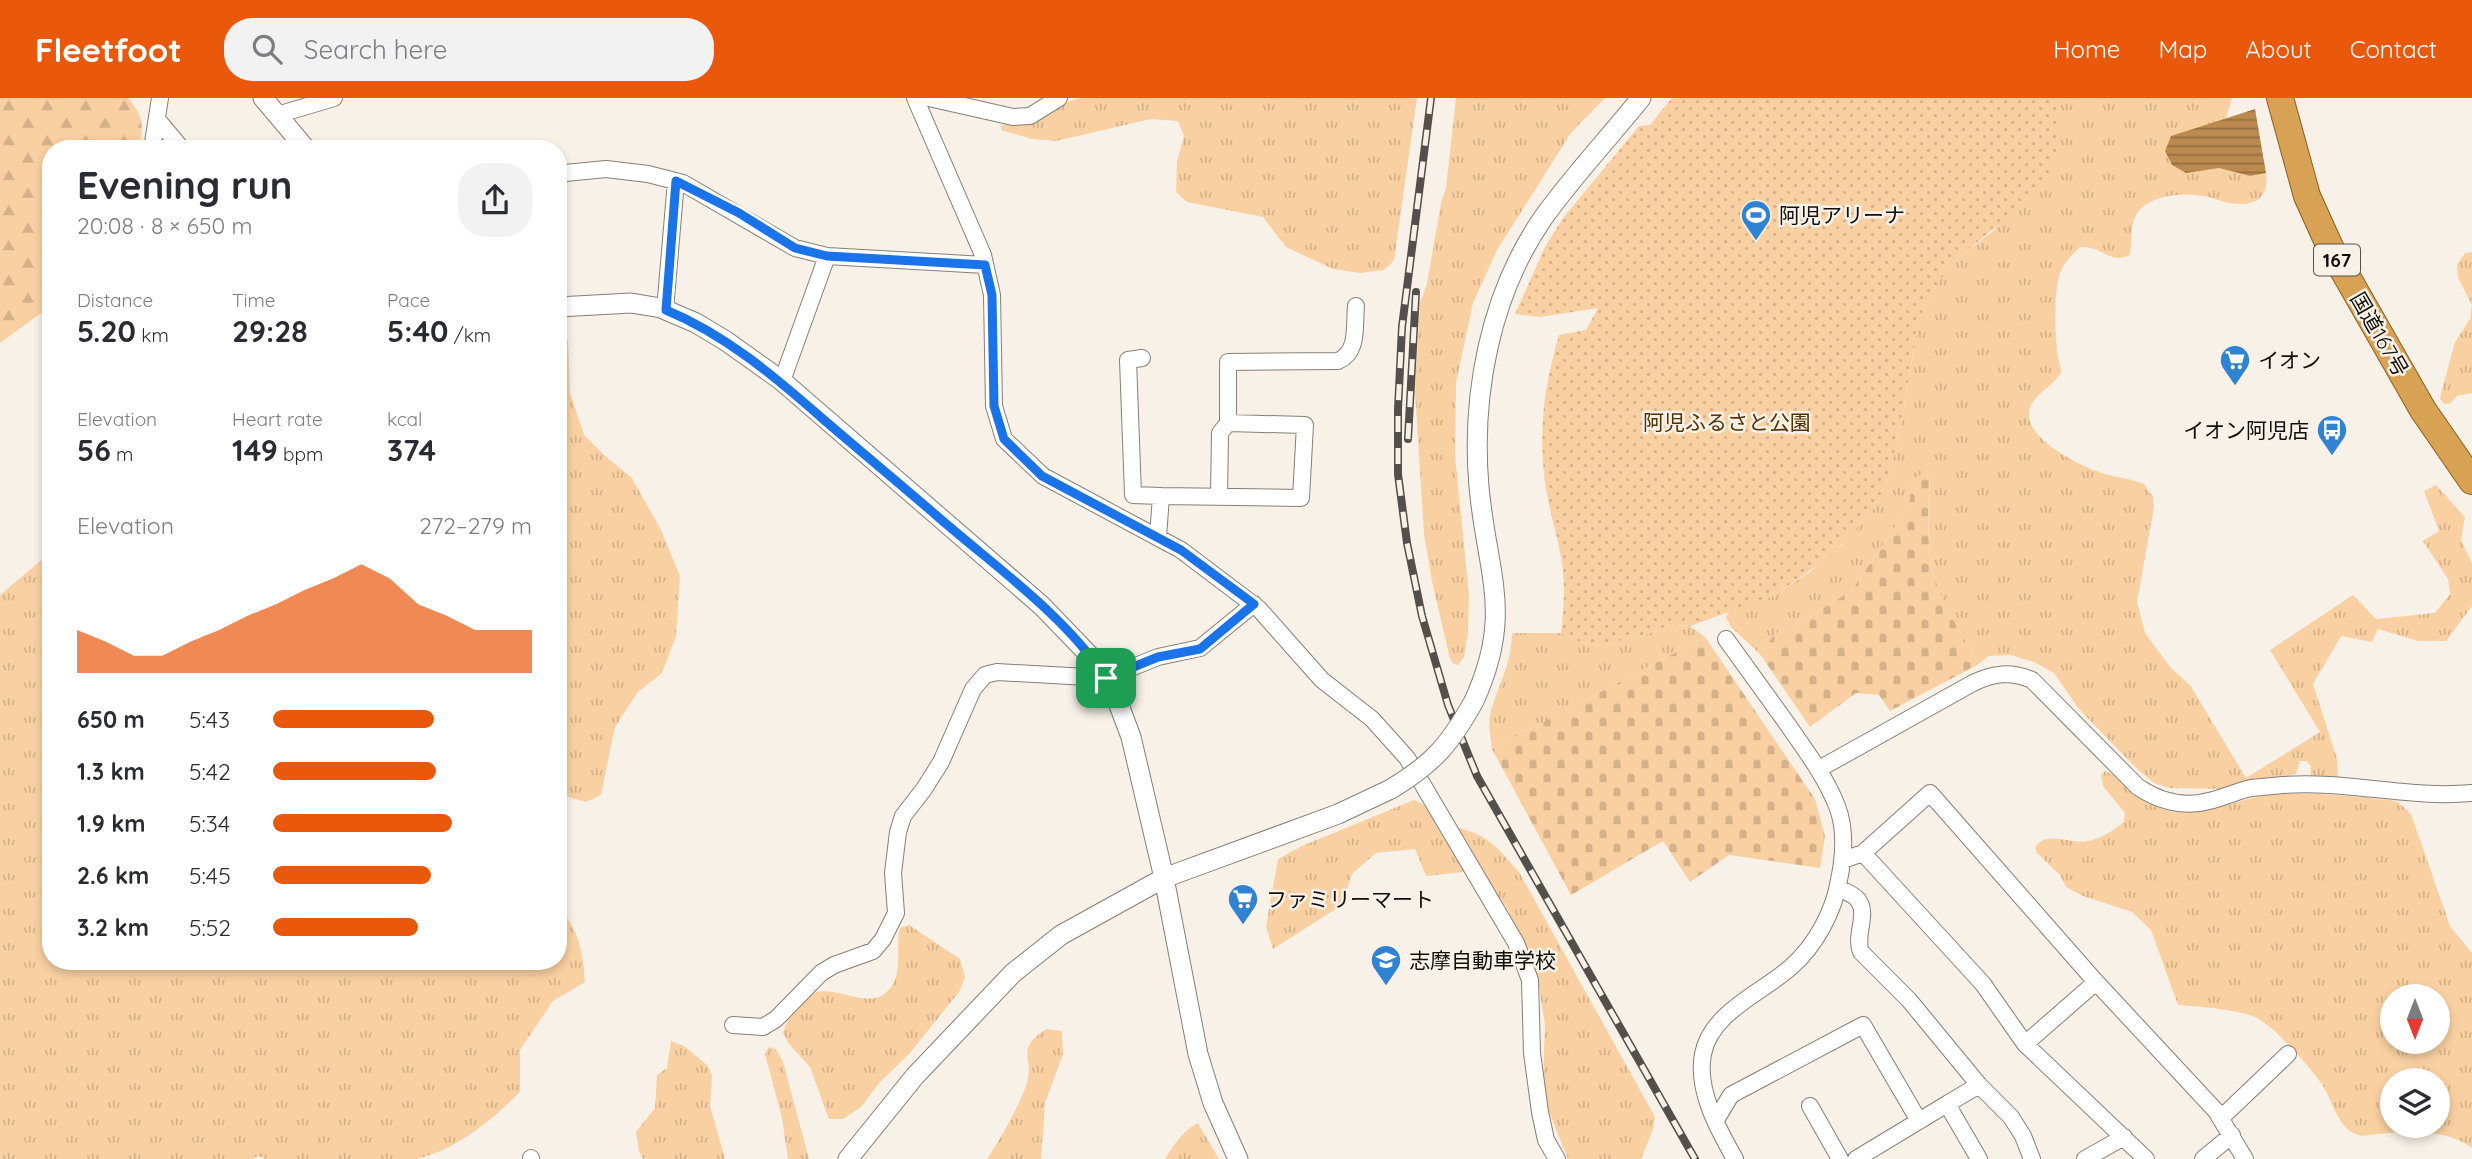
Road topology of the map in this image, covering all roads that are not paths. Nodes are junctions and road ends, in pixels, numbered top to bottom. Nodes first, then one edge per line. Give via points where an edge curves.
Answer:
1 (160, 98) edge
2 (263, 98) edge
3 (334, 98) edge
4 (915, 98) edge
5 (929, 98) edge
6 (1059, 98) edge
7 (1641, 98) edge
8 (2280, 98) edge
9 (277, 115) junction
10 (157, 119) junction
11 (154, 140) edge
12 (174, 140) edge
13 (298, 140) edge
14 (567, 173) edge
15 (676, 181) junction
16 (827, 256) junction
17 (985, 265) junction
18 (1356, 306) dead end
19 (567, 307) edge
20 (666, 310) junction
21 (1142, 358) dead end
22 (782, 381) junction
23 (1228, 422) junction
24 (2472, 481) edge
25 (1161, 496) junction
26 (1219, 497) junction
27 (1158, 537) junction
28 (1254, 604) junction
29 (1726, 639) dead end
30 (1106, 678) junction
31 (1819, 769) junction
32 (2472, 793) edge
33 (1863, 853) junction
34 (1843, 860) junction
35 (1164, 878) junction
36 (1838, 888) junction
37 (2096, 982) junction
38 (733, 1026) dead end
39 (2025, 1044) junction
40 (2288, 1054) dead end
41 (1979, 1085) junction
42 (1947, 1104) junction
43 (1810, 1106) dead end
44 (2221, 1118) junction
45 (1716, 1121) junction
46 (1919, 1121) junction
47 (2231, 1135) junction
48 (2124, 1137) junction
49 (848, 1159) edge
50 (1238, 1159) edge
51 (1557, 1159) edge
52 (1735, 1159) edge
53 (1840, 1159) edge
54 (1856, 1159) edge
55 (1979, 1159) edge
56 (2032, 1159) edge
57 (2085, 1159) edge
58 (2146, 1159) edge
59 (2203, 1159) edge
60 (2245, 1159) edge

1 - 10 street
2 - 9 street
3 - 9 street
4 - 17 street
5 - 6 street via 1013,117 1030,116
7 - 35 street, bridge via 1544,217 1514,271 1487,350 1478,463 1497,624 1492,656 1475,701 1442,751 1391,789 1338,814
8 - 24 highway, 国道167号 / 167 via 2307,196 2330,247 2423,410
9 - 13 street
10 - 11 street
10 - 12 street
14 - 15 street via 606,169
15 - 16 street via 795,248
15 - 20 street
16 - 17 street
16 - 22 street
17 - 27 street via 992,295 994,406 1004,439 1042,476
18 - 23 street via 1353,349 1348,357 1338,361 1228,362
19 - 20 street via 631,303
20 - 22 street via 726,341
21 - 25 street via 1128,360 1133,495
22 - 30 street via 1042,606
23 - 26 street via 1220,433
23 - 26 street via 1305,425 1301,498
25 - 26 street
25 - 27 street
27 - 28 street
28 - 30 street via 1200,649 1158,657
28 - 51 street via 1322,680 1372,719 1407,758 1516,943 1530,980 1532,1053 1540,1112 1546,1140
29 - 31 street
30 - 35 street via 1131,737
30 - 38 street via 985,675 973,689 941,762 902,816 893,873 896,913 883,939 873,951 821,973 764,1027
31 - 32 street via 1973,683 1989,676 2019,674 2032,680 2138,787 2178,804 2286,785
31 - 34 street via 1838,808
33 - 34 street
33 - 37 street via 1930,793
33 - 39 street via 1983,984
34 - 36 street
35 - 49 street via 1061,935 1013,973 915,1076
35 - 50 street via 1198,1054
36 - 41 street via 1860,903 1861,952 1909,1000
36 - 45 street via 1825,922 1793,965 1728,1014 1710,1035 1703,1056 1703,1083
37 - 39 street
37 - 44 street
39 - 48 street
40 - 44 street
41 - 42 street
41 - 56 street via 2011,1117
42 - 46 street
42 - 55 street
43 - 53 street
44 - 47 street
45 - 46 street via 1731,1095 1863,1025
45 - 52 street
46 - 54 street
47 - 59 street
47 - 60 street
48 - 57 street
48 - 58 street

